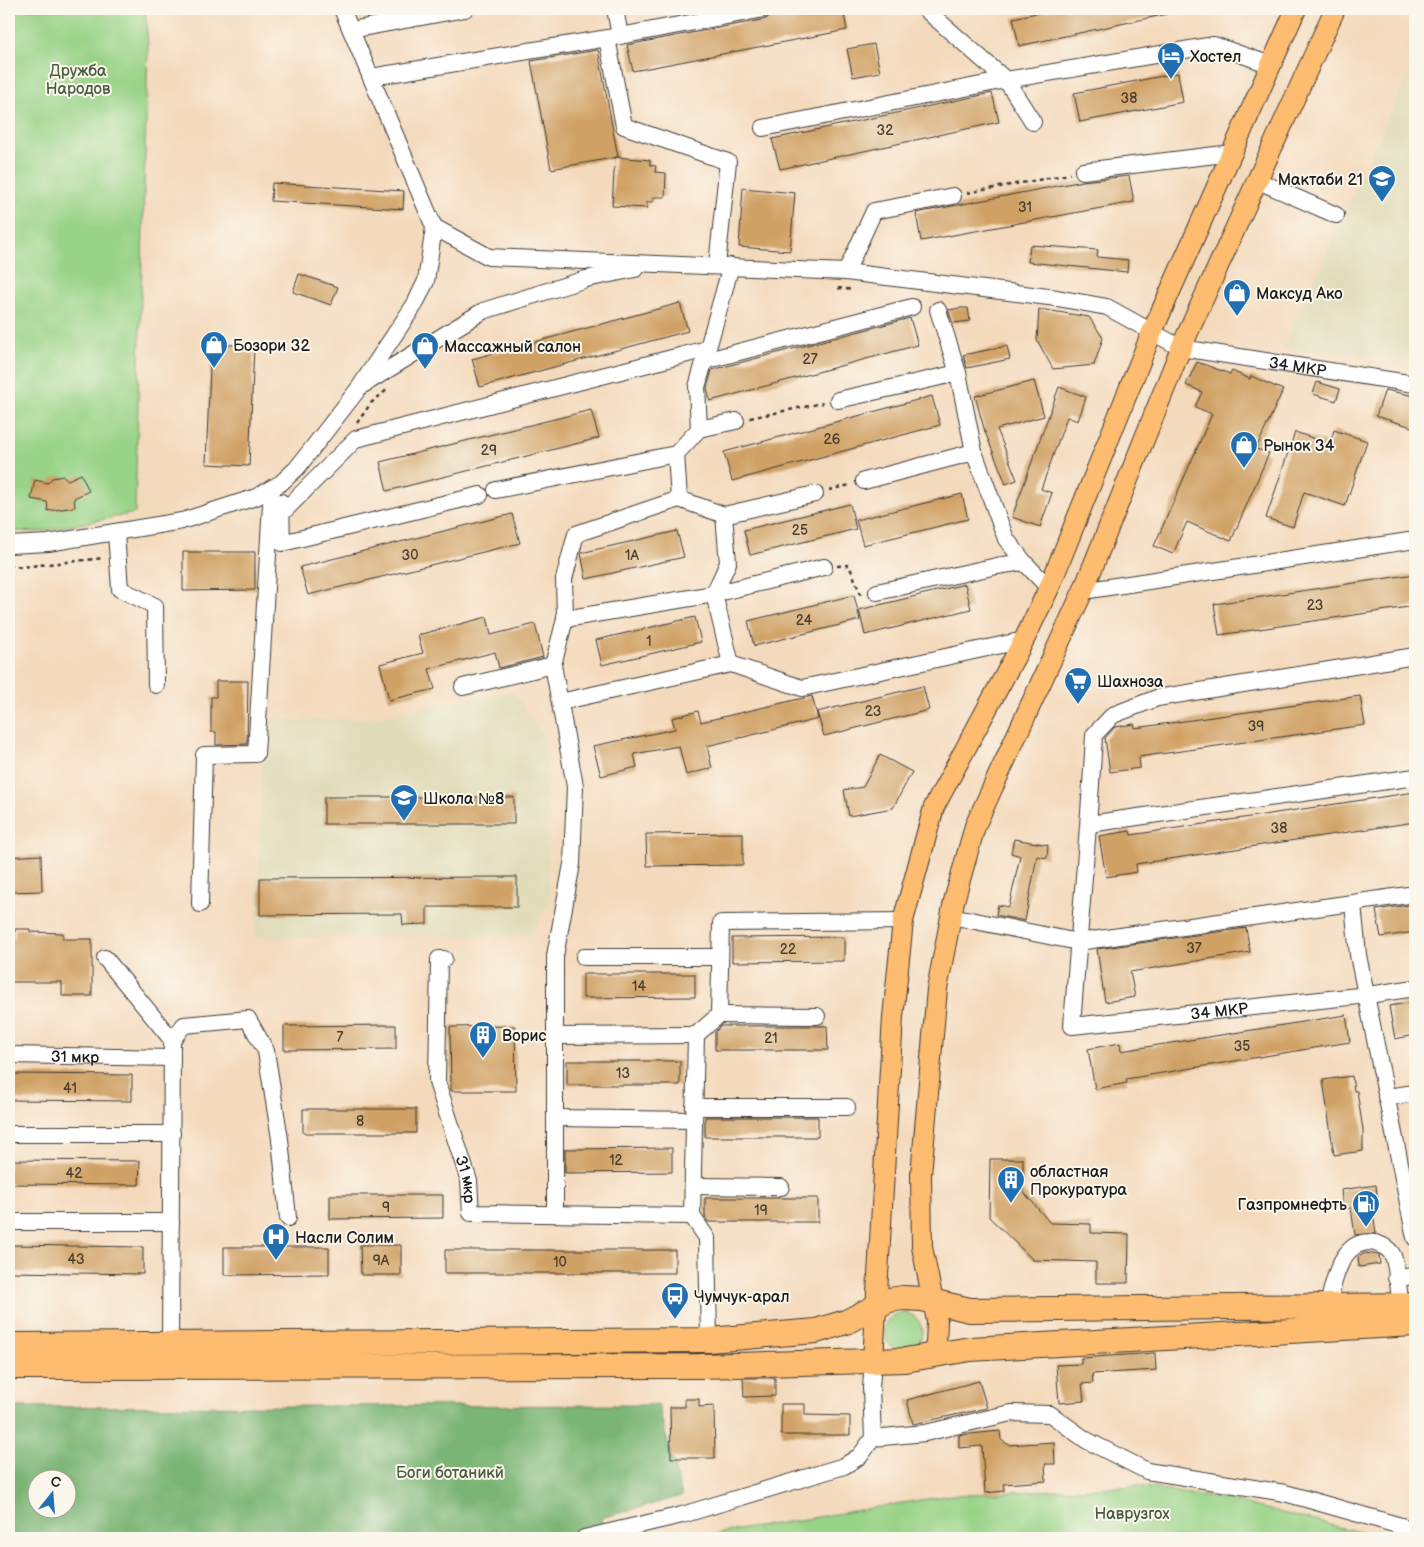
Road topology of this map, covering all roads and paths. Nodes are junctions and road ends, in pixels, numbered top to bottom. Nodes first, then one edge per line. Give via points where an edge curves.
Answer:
1 (342, 9) edge
2 (465, 9) edge
3 (615, 9) edge
4 (764, 9) edge
5 (925, 9) edge
6 (1296, 9) edge
7 (1335, 9) edge
8 (351, 30) junction
9 (613, 37) junction
10 (1271, 65) junction
11 (371, 77) junction
12 (1006, 80) junction
13 (1033, 122) dead end
14 (763, 128) dead end
15 (1232, 153) junction
16 (1083, 171) joint
17 (1256, 180) junction
18 (954, 196) joint
19 (1336, 215) dead end
20 (434, 227) junction
21 (724, 266) junction
22 (846, 272) junction
23 (912, 307) dead end
24 (938, 310) dead end
25 (1152, 332) junction
26 (1181, 348) junction
27 (705, 355) junction
28 (958, 373) junction
29 (1415, 384) edge
30 (359, 388) junction
31 (838, 400) joint
32 (736, 421) joint
33 (699, 429) junction
34 (974, 452) junction
35 (676, 454) junction
36 (864, 481) joint
37 (277, 485) junction
38 (496, 490) dead end
39 (815, 494) joint
40 (480, 496) dead end
41 (679, 499) junction
42 (282, 513) junction
43 (724, 515) junction
44 (116, 533) junction
45 (1415, 540) edge
46 (9, 545) edge
47 (1024, 562) junction
48 (824, 567) joint
49 (1049, 588) junction
50 (1083, 590) junction
51 (877, 592) joint
52 (714, 594) junction
53 (565, 619) junction
54 (1024, 640) junction
55 (1415, 656) edge
56 (731, 664) junction
57 (553, 665) junction
58 (156, 685) dead end
59 (463, 687) dead end
60 (560, 702) junction
61 (1415, 778) edge
62 (1089, 824) junction
63 (1415, 894) edge
64 (200, 904) dead end
65 (1353, 904) junction
66 (951, 916) junction
67 (903, 921) junction
68 (1078, 942) junction
69 (720, 956) junction
70 (584, 957) dead end
71 (105, 958) dead end
72 (441, 959) dead end
73 (1415, 988) edge
74 (1368, 995) junction
75 (719, 1015) junction
76 (817, 1016) dead end
77 (696, 1035) junction
78 (554, 1036) junction
79 (172, 1040) junction
80 (9, 1055) edge
81 (172, 1058) junction
82 (1415, 1093) edge
83 (1386, 1097) junction
84 (847, 1107) dead end
85 (694, 1114) junction
86 (555, 1118) junction
87 (9, 1134) edge
88 (172, 1134) junction
89 (693, 1186) junction
90 (781, 1187) dead end
91 (555, 1214) junction
92 (692, 1216) junction
93 (288, 1218) dead end
94 (9, 1222) edge
95 (171, 1222) junction
96 (1415, 1238) edge
97 (1415, 1276) edge
98 (1396, 1278) junction
99 (934, 1303) junction
100 (1328, 1306) junction
101 (876, 1307) junction
102 (1411, 1312) edge
103 (9, 1339) edge
104 (709, 1340) junction
105 (349, 1341) junction
106 (170, 1342) junction
107 (9, 1344) edge
108 (931, 1356) junction
109 (873, 1362) junction
110 (9, 1368) edge
111 (873, 1438) junction
112 (1415, 1530) edge
113 (624, 1534) edge
114 (584, 1538) edge

1 - 8 street
2 - 8 street
3 - 9 street
4 - 9 street
5 - 12 street
6 - 10 main road
7 - 17 main road
8 - 11 street
9 - 11 street
9 - 21 street via 624,126 728,162
10 - 12 street via 1214,45
10 - 15 main road
11 - 20 street
12 - 13 street
12 - 14 street
15 - 16 street
15 - 25 main road
16 - 18 path
17 - 19 street
17 - 26 main road
18 - 22 street via 874,211
20 - 21 street via 489,257
20 - 30 street via 426,281 415,304
21 - 22 street
21 - 27 street
21 - 30 street via 626,270 483,311
22 - 25 street via 1107,307
23 - 27 street
24 - 28 street
25 - 26 street
25 - 49 main road
26 - 29 street, 34 МКР
26 - 50 main road
27 - 33 street via 697,387
27 - 42 street via 356,439
28 - 31 street
28 - 34 street
30 - 37 street via 297,468
31 - 32 path
32 - 33 street
33 - 35 street
34 - 36 street
34 - 47 street via 1006,539
35 - 38 street
35 - 41 street
36 - 39 path
37 - 42 street
37 - 44 street via 256,497 182,521
37 - 64 street via 256,754 204,755
39 - 43 street
40 - 42 street via 282,543
41 - 43 street
41 - 53 street via 576,534 564,579
43 - 52 street via 728,563
44 - 46 street
44 - 58 street via 120,589 155,606
45 - 50 street
47 - 49 street
47 - 51 street
48 - 51 path via 849,565 860,595
48 - 52 street
49 - 54 main road
50 - 66 main road via 976,826
52 - 53 street
52 - 56 street
53 - 57 street
54 - 56 street via 802,688
54 - 67 main road via 934,807
55 - 62 street via 1157,698 1113,715 1094,735
56 - 60 street
57 - 59 street
57 - 60 street
60 - 78 street via 575,786 572,864 555,956
61 - 62 street
62 - 68 street
63 - 65 street
65 - 68 street
65 - 74 street via 1358,954
66 - 68 street
66 - 99 main road via 937,989 921,1175 922,1247
67 - 69 street via 721,923
67 - 101 main road via 893,1017
68 - 74 street, 34 МКР via 1072,1026
69 - 70 street
69 - 75 street
71 - 79 street
72 - 91 street, 31 мкр via 438,1082 469,1180 471,1213
73 - 74 street, 34 МКР
74 - 83 street
75 - 76 street
75 - 77 street
77 - 78 street
77 - 85 street
78 - 86 street
79 - 81 street
79 - 93 street via 184,1025 248,1019 266,1051
80 - 81 street, 31 мкр
81 - 88 street
82 - 83 street
83 - 96 street
84 - 85 street
85 - 86 street
85 - 89 street
86 - 91 street
87 - 88 street
88 - 95 street
89 - 90 street
89 - 92 street
91 - 92 street, 31 мкр
92 - 104 street via 707,1238
94 - 95 street
95 - 106 street
97 - 98 street
98 - 100 street via 1392,1254 1382,1245 1360,1244 1347,1252 1335,1275
98 - 102 street
99 - 100 highway via 970,1310
99 - 101 highway via 903,1298 888,1300
99 - 108 main road via 937,1331
100 - 102 highway
101 - 104 highway via 846,1322 816,1331
101 - 109 main road
102 - 108 highway
103 - 105 street
104 - 105 highway
105 - 106 highway
106 - 107 highway
108 - 109 highway
109 - 110 highway via 700,1366
109 - 111 street
111 - 112 street via 925,1433 1011,1412 1050,1414 1086,1440 1147,1471 1285,1493
111 - 113 street via 860,1456 844,1466
113 - 114 street

